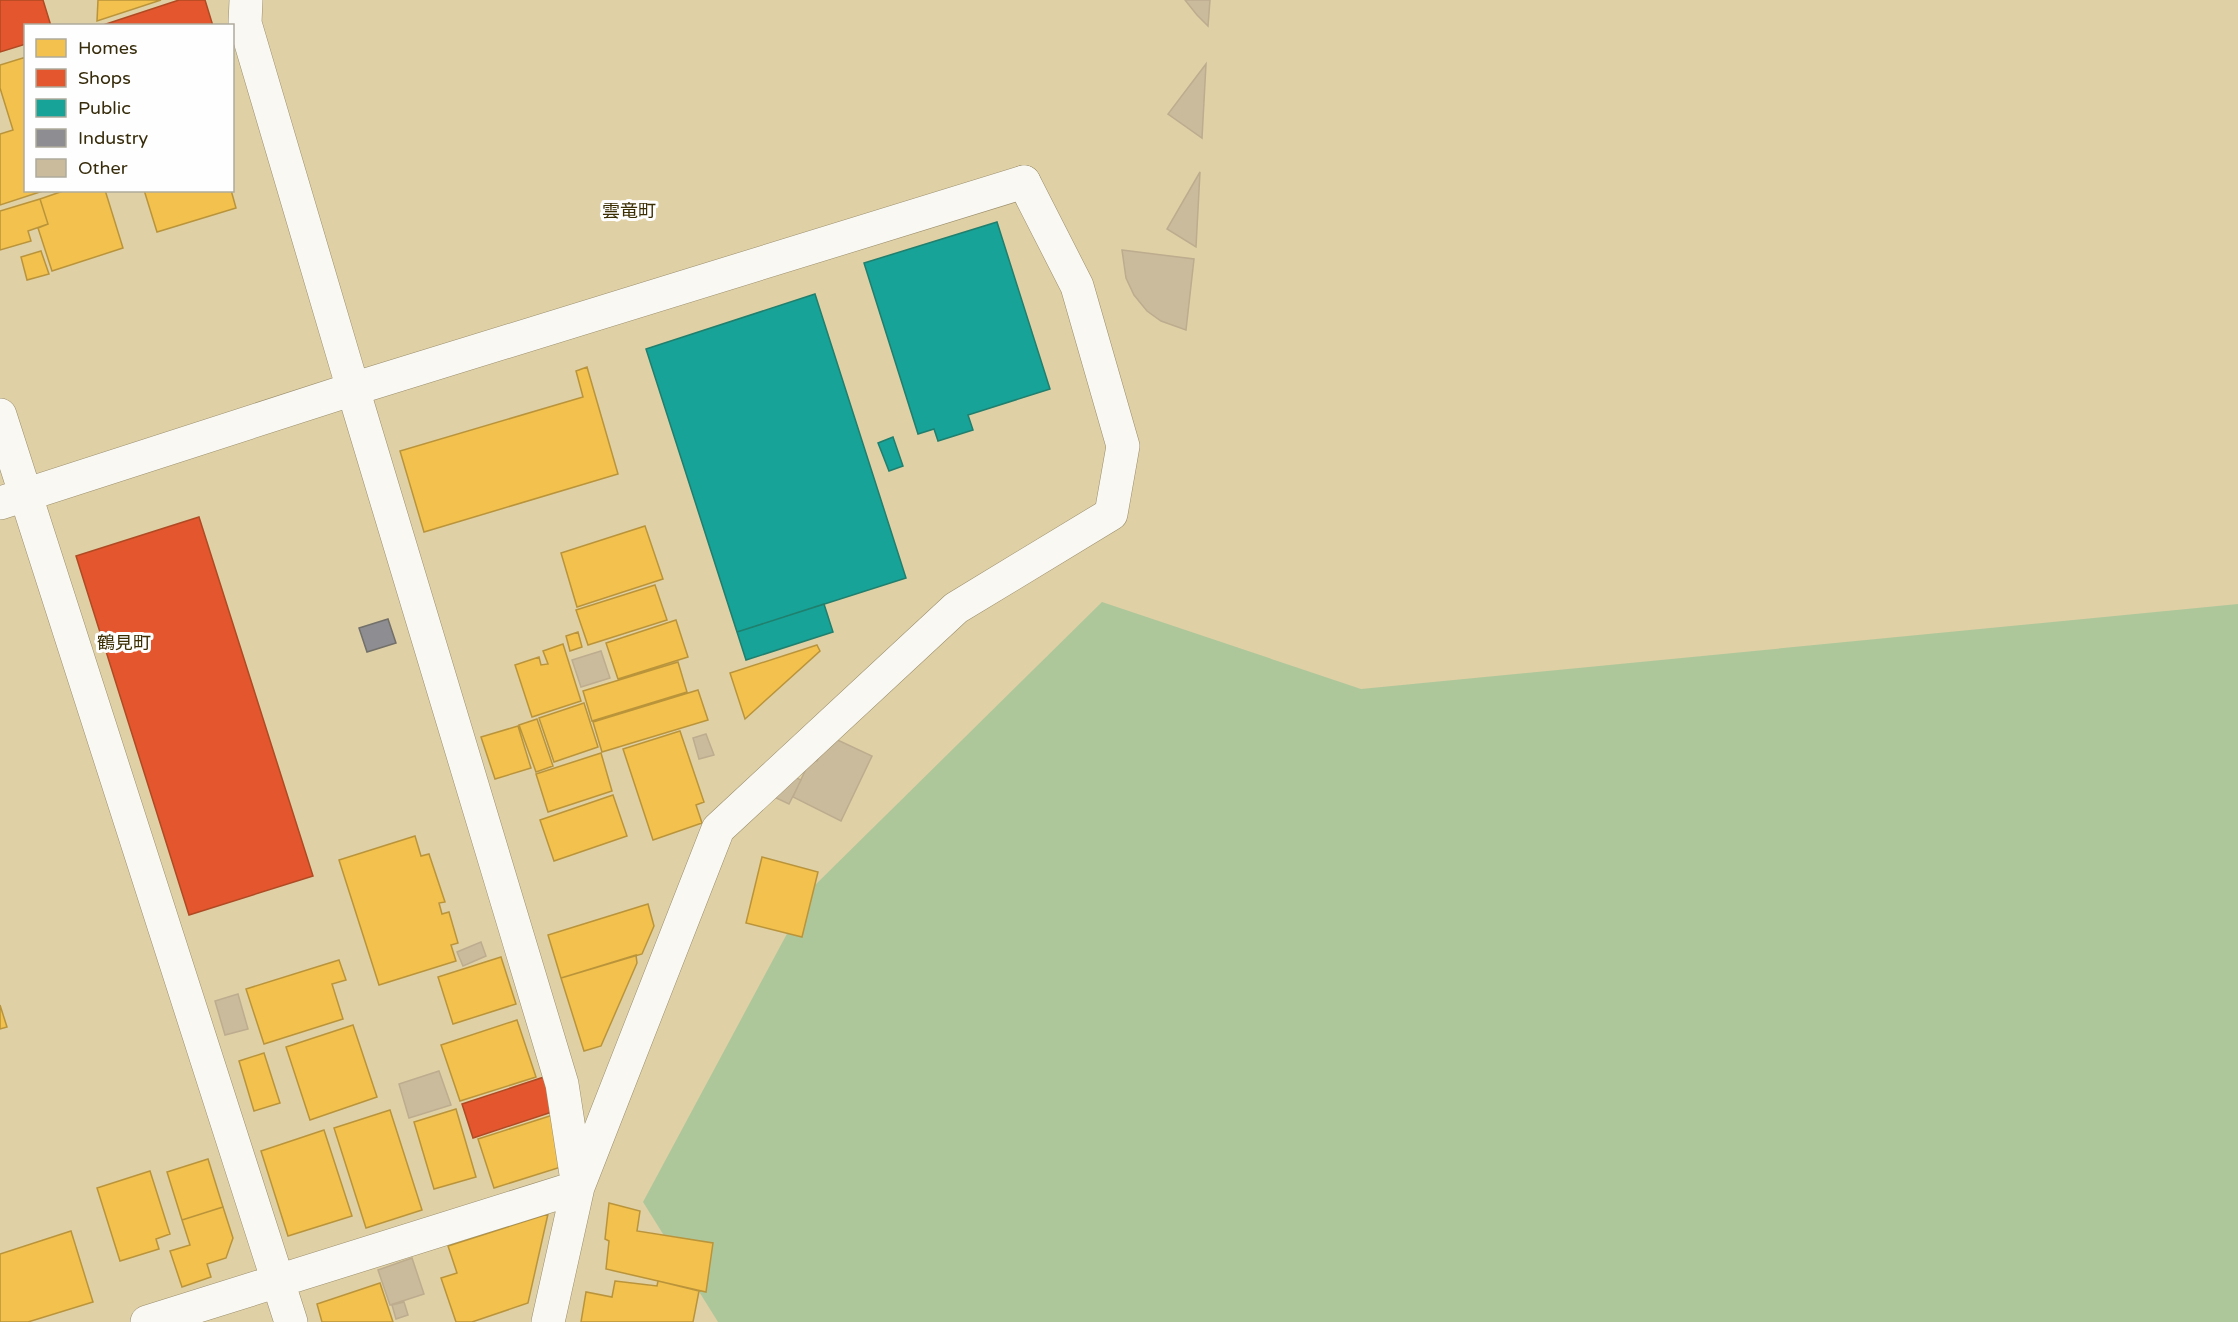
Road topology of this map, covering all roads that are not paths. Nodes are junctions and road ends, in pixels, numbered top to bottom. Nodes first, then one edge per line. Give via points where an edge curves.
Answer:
1 (246, 0) edge
2 (353, 389) junction
3 (0, 415) edge
4 (13, 499) edge
5 (578, 1187) junction
6 (279, 1280) junction
7 (147, 1322) edge
8 (291, 1322) edge
9 (548, 1322) edge

1 - 2 street via 245,23
2 - 4 street
2 - 5 street via 562,1084
2 - 5 street via 1024,182 1077,286 1123,446 1111,514 956,608 718,829
3 - 4 street
4 - 6 street
5 - 6 street
5 - 9 street
6 - 7 street
6 - 8 street

